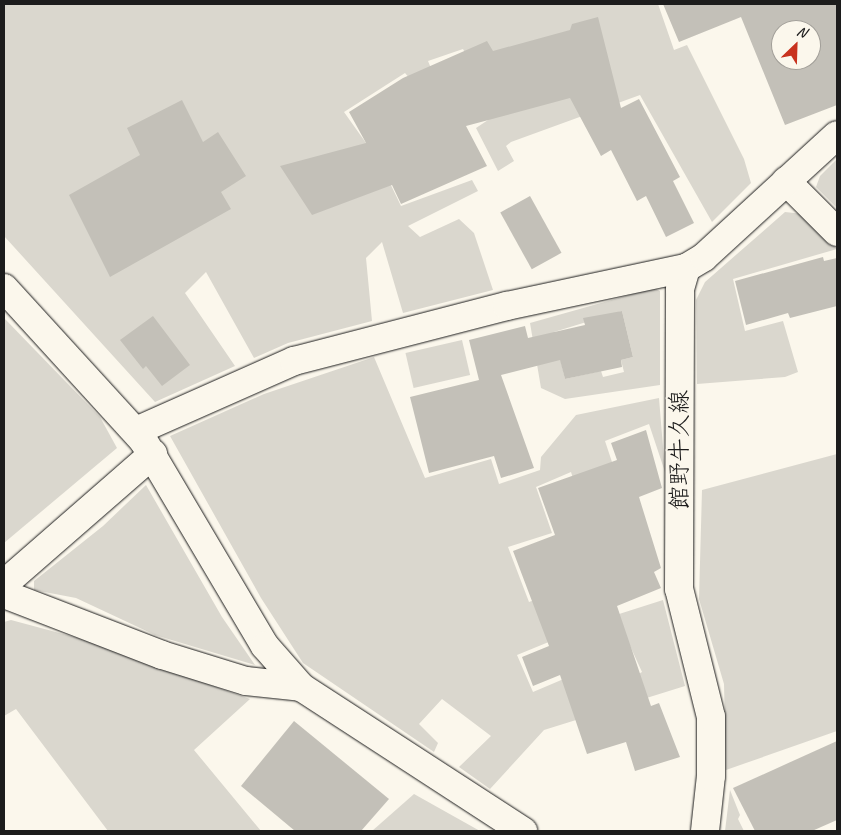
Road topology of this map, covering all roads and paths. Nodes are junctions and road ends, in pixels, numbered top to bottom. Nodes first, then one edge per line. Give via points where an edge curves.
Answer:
1 (837, 135) edge
2 (786, 182) junction
3 (837, 232) edge
4 (686, 268) junction
5 (4, 288) edge
6 (136, 431) junction
7 (153, 454) junction
8 (4, 584) edge
9 (4, 594) edge
10 (301, 687) junction
11 (523, 831) edge
12 (705, 831) edge

1 - 2 street
2 - 3 street
2 - 4 street via 704,256
4 - 6 street via 645,273 294,360
4 - 12 street, 館野牛久線 via 680,289 679,589 711,718 711,776
5 - 6 street
6 - 7 street
7 - 8 street
7 - 10 street via 265,646
9 - 10 street via 227,675
10 - 11 street

